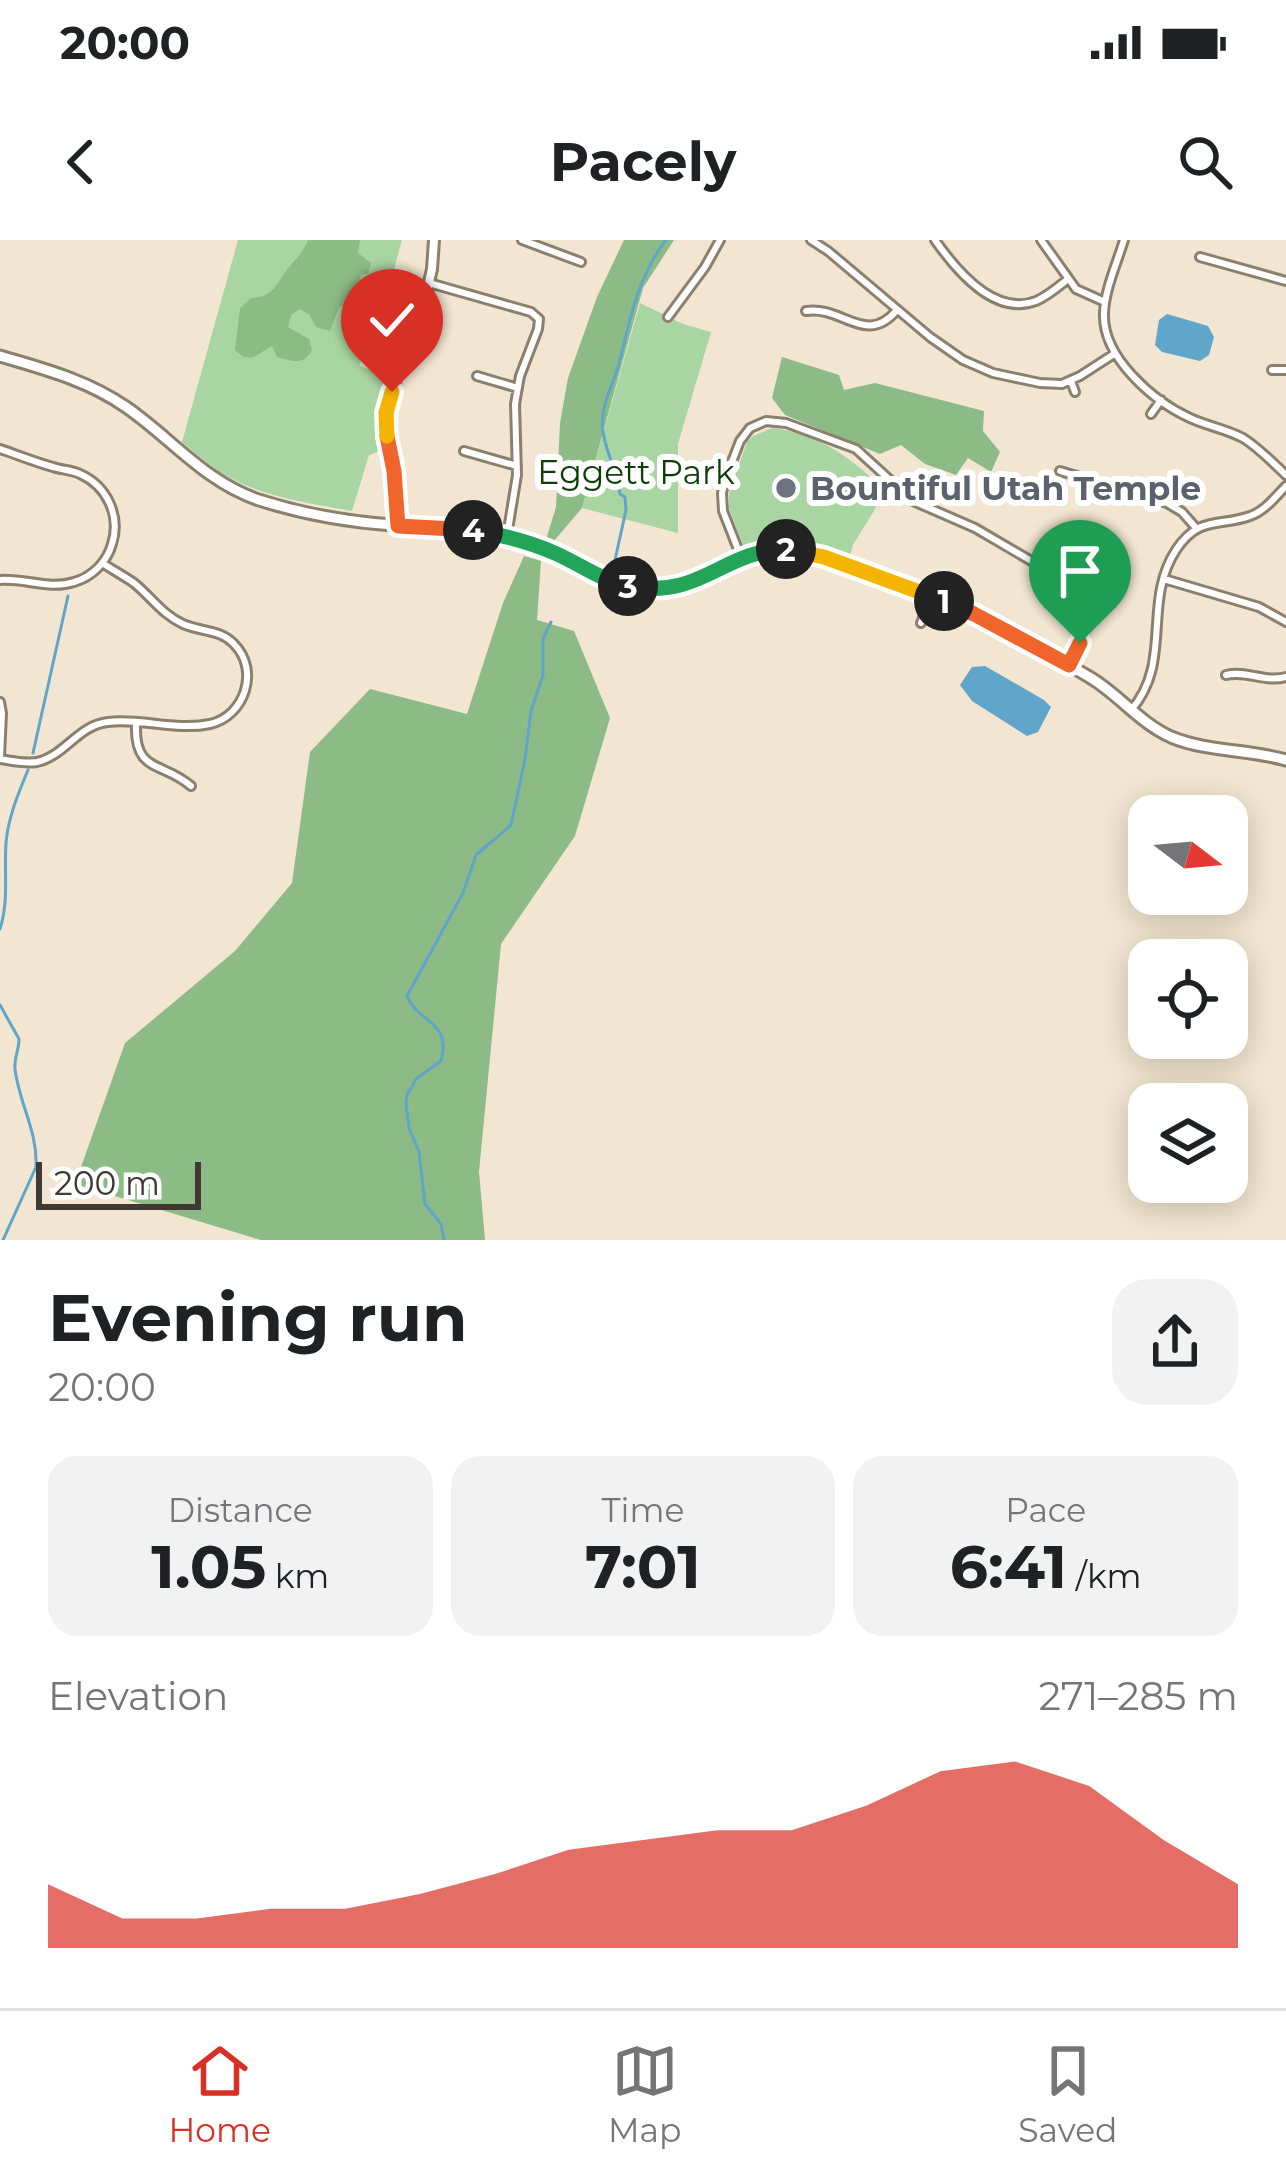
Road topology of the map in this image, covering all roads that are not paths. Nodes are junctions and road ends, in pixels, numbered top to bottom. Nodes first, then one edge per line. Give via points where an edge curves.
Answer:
1 (434, 240) edge
2 (522, 240) edge
3 (720, 240) edge
4 (935, 240) edge
5 (1041, 240) edge
6 (1124, 240) edge
7 (818, 242) edge
8 (1200, 257) dead end
9 (581, 262) dead end
10 (1068, 279) junction
11 (1286, 281) edge
12 (429, 283) junction
13 (1105, 303) junction
14 (897, 310) junction
15 (806, 311) dead end
16 (668, 317) dead end
17 (1114, 354) junction
18 (0, 356) edge
19 (1272, 370) dead end
20 (1286, 370) edge
21 (477, 376) dead end
22 (1071, 381) junction
23 (518, 388) junction
24 (1075, 392) dead end
25 (1161, 400) junction
26 (1151, 414) dead end
27 (0, 449) edge
28 (464, 452) dead end
29 (517, 466) junction
30 (1060, 471) dead end
31 (1286, 476) edge
32 (1286, 486) edge
33 (398, 526) junction
34 (1197, 529) junction
35 (507, 536) junction
36 (741, 557) junction
37 (103, 563) junction
38 (1, 577) edge
39 (1163, 579) junction
40 (931, 596) junction
41 (1284, 617) edge
42 (921, 623) dead end
43 (1069, 665) junction
44 (1226, 675) dead end
45 (1286, 677) edge
46 (0, 702) edge
47 (1131, 710) junction
48 (136, 724) junction
49 (0, 758) edge
50 (1286, 760) edge
51 (191, 786) dead end

1 - 12 street
2 - 9 street
3 - 16 street
4 - 10 street via 966,278 1005,302 1033,302
5 - 10 street
6 - 13 street
7 - 14 street
8 - 11 street
10 - 13 street
12 - 23 street via 539,319
12 - 33 street via 386,413
13 - 17 street
14 - 15 street via 872,327
14 - 22 street via 981,369 1040,383
17 - 22 street
17 - 25 street
18 - 33 main road via 105,394 245,495
19 - 20 street
21 - 23 street
22 - 24 street
23 - 29 street
25 - 26 street
25 - 31 street via 1242,438
27 - 37 street via 81,474 102,490 115,525
28 - 29 street
29 - 35 street
30 - 34 street via 1167,502
32 - 34 street via 1254,515
33 - 35 main road
34 - 39 street
35 - 36 main road via 643,589 689,584
36 - 40 main road via 803,551
36 - 43 street via 722,505 731,463 749,428 786,423 856,449 913,501 1057,576 1080,634
37 - 38 street via 63,585
37 - 48 street via 174,619 227,638 245,661 245,693 221,720
39 - 41 street
39 - 47 street via 1153,669
40 - 42 street
40 - 43 main road
43 - 47 main road
44 - 45 street
46 - 49 street
47 - 50 main road via 1184,742
48 - 49 street via 95,724 37,762
48 - 51 street via 144,759

